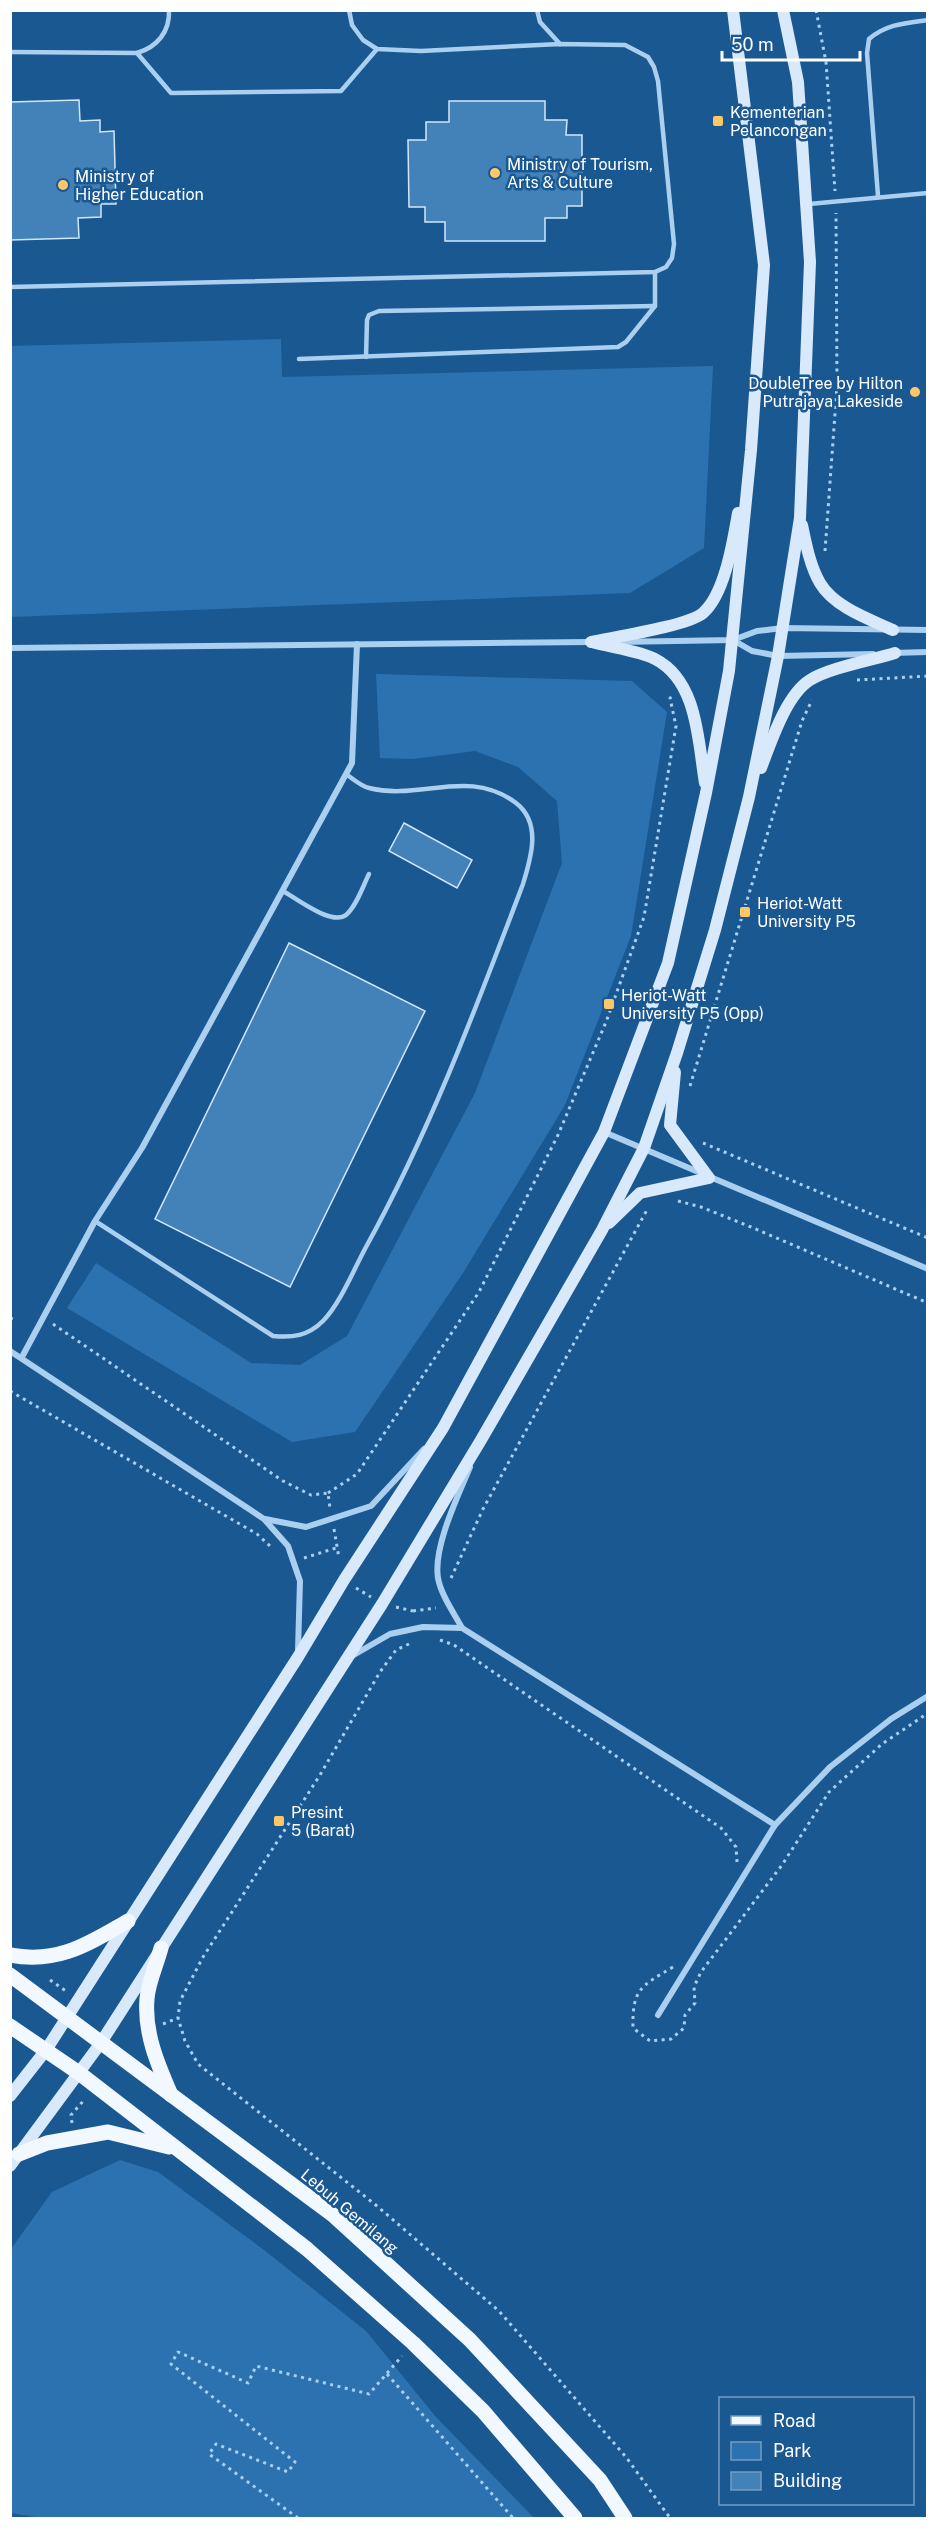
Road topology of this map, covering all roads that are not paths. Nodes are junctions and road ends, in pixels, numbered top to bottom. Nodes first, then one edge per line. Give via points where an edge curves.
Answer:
1 (169, 10) edge
2 (349, 10) edge
3 (537, 10) edge
4 (783, 10) edge
5 (733, 14) edge
6 (927, 20) edge
7 (560, 44) junction
8 (377, 49) junction
9 (10, 52) edge
10 (137, 53) junction
11 (927, 193) edge
12 (878, 196) junction
13 (806, 204) junction
14 (655, 272) junction
15 (10, 287) edge
16 (655, 306) junction
17 (366, 357) junction
18 (299, 359) dead end
19 (751, 450) junction
20 (800, 518) junction
21 (783, 628) junction
22 (893, 630) junction
23 (927, 630) edge
24 (733, 640) junction
25 (591, 642) junction
26 (357, 644) junction
27 (10, 648) edge
28 (927, 652) edge
29 (895, 653) junction
30 (778, 656) junction
31 (346, 774) junction
32 (706, 793) junction
33 (749, 797) junction
34 (369, 874) dead end
35 (283, 891) junction
36 (677, 1053) junction
37 (604, 1132) junction
38 (644, 1148) junction
39 (709, 1178) junction
40 (95, 1221) junction
41 (602, 1230) junction
42 (926, 1268) edge
43 (10, 1351) edge
44 (22, 1358) junction
45 (443, 1428) junction
46 (481, 1440) junction
47 (264, 1519) junction
48 (462, 1628) junction
49 (298, 1657) junction
50 (348, 1658) junction
51 (927, 1696) edge
52 (775, 1825) junction
53 (128, 1921) junction
54 (161, 1948) junction
55 (10, 1955) edge
56 (10, 1975) edge
57 (658, 2015) dead end
58 (67, 2017) junction
59 (10, 2026) edge
60 (100, 2044) junction
61 (46, 2050) junction
62 (79, 2073) junction
63 (10, 2096) edge
64 (171, 2096) junction
65 (174, 2148) junction
66 (15, 2160) edge
67 (575, 2518) edge
68 (625, 2518) edge

1 - 10 lane via 165,32 148,50
2 - 8 lane via 352,25 363,40
3 - 7 lane via 540,22
4 - 13 street via 798,82
5 - 19 street via 764,265
6 - 12 lane via 893,24 869,39
7 - 8 lane via 421,51
7 - 14 lane via 624,45 648,57 654,67 674,244 666,267
8 - 10 lane via 341,91 171,93
9 - 10 lane
11 - 12 lane
12 - 13 lane
13 - 20 street via 810,262
14 - 15 lane
14 - 16 lane
16 - 17 lane via 618,347
16 - 17 lane via 379,311 367,320
17 - 18 lane
19 - 24 street
19 - 25 street via 724,571 715,598 703,613 686,622
20 - 21 street
20 - 22 street via 820,583 837,601
21 - 22 street
21 - 24 street
21 - 30 street
22 - 23 street
24 - 25 street
24 - 30 street via 752,651
24 - 32 street
25 - 26 street
25 - 32 street via 656,659 678,679 692,701
26 - 27 street
26 - 31 street via 352,763
28 - 29 street
29 - 30 street
29 - 33 street via 812,678 803,685 785,711
30 - 33 street
31 - 35 street
31 - 40 lane via 367,788 392,791 478,786 502,793 520,806 529,819 532,857 462,1045 398,1190 338,1299 324,1321 308,1333 290,1338 273,1336
32 - 37 street via 668,963
33 - 36 street via 715,930
34 - 35 lane via 348,914 339,919
35 - 40 street via 142,1148
36 - 38 street
36 - 39 street via 670,1125
37 - 38 street
37 - 45 street
38 - 39 street
38 - 41 street
39 - 41 street via 640,1193
39 - 42 street
40 - 44 street
41 - 46 street
43 - 44 street
44 - 47 street
45 - 47 street via 371,1506 306,1527
45 - 49 street
46 - 48 street via 443,1535 437,1576
46 - 50 street
47 - 49 street via 288,1546 300,1581
48 - 50 street via 423,1627 390,1634
48 - 52 street
49 - 53 street
50 - 54 street
51 - 52 street via 830,1767
52 - 57 street
53 - 55 main road via 83,1947 51,1957
53 - 58 street
54 - 60 street
54 - 64 main road via 147,1998 148,2019 154,2056
56 - 58 main road, Lebuh Gemilang
58 - 60 main road, Lebuh Gemilang
58 - 61 street
59 - 61 main road
60 - 62 street
60 - 64 main road, Lebuh Gemilang
61 - 62 main road
61 - 63 street
62 - 65 main road
62 - 66 street
64 - 68 main road, Lebuh Gemilang via 333,2215 470,2340 600,2480
65 - 66 main road via 108,2132 47,2142
65 - 67 main road via 307,2248 413,2343 483,2411

